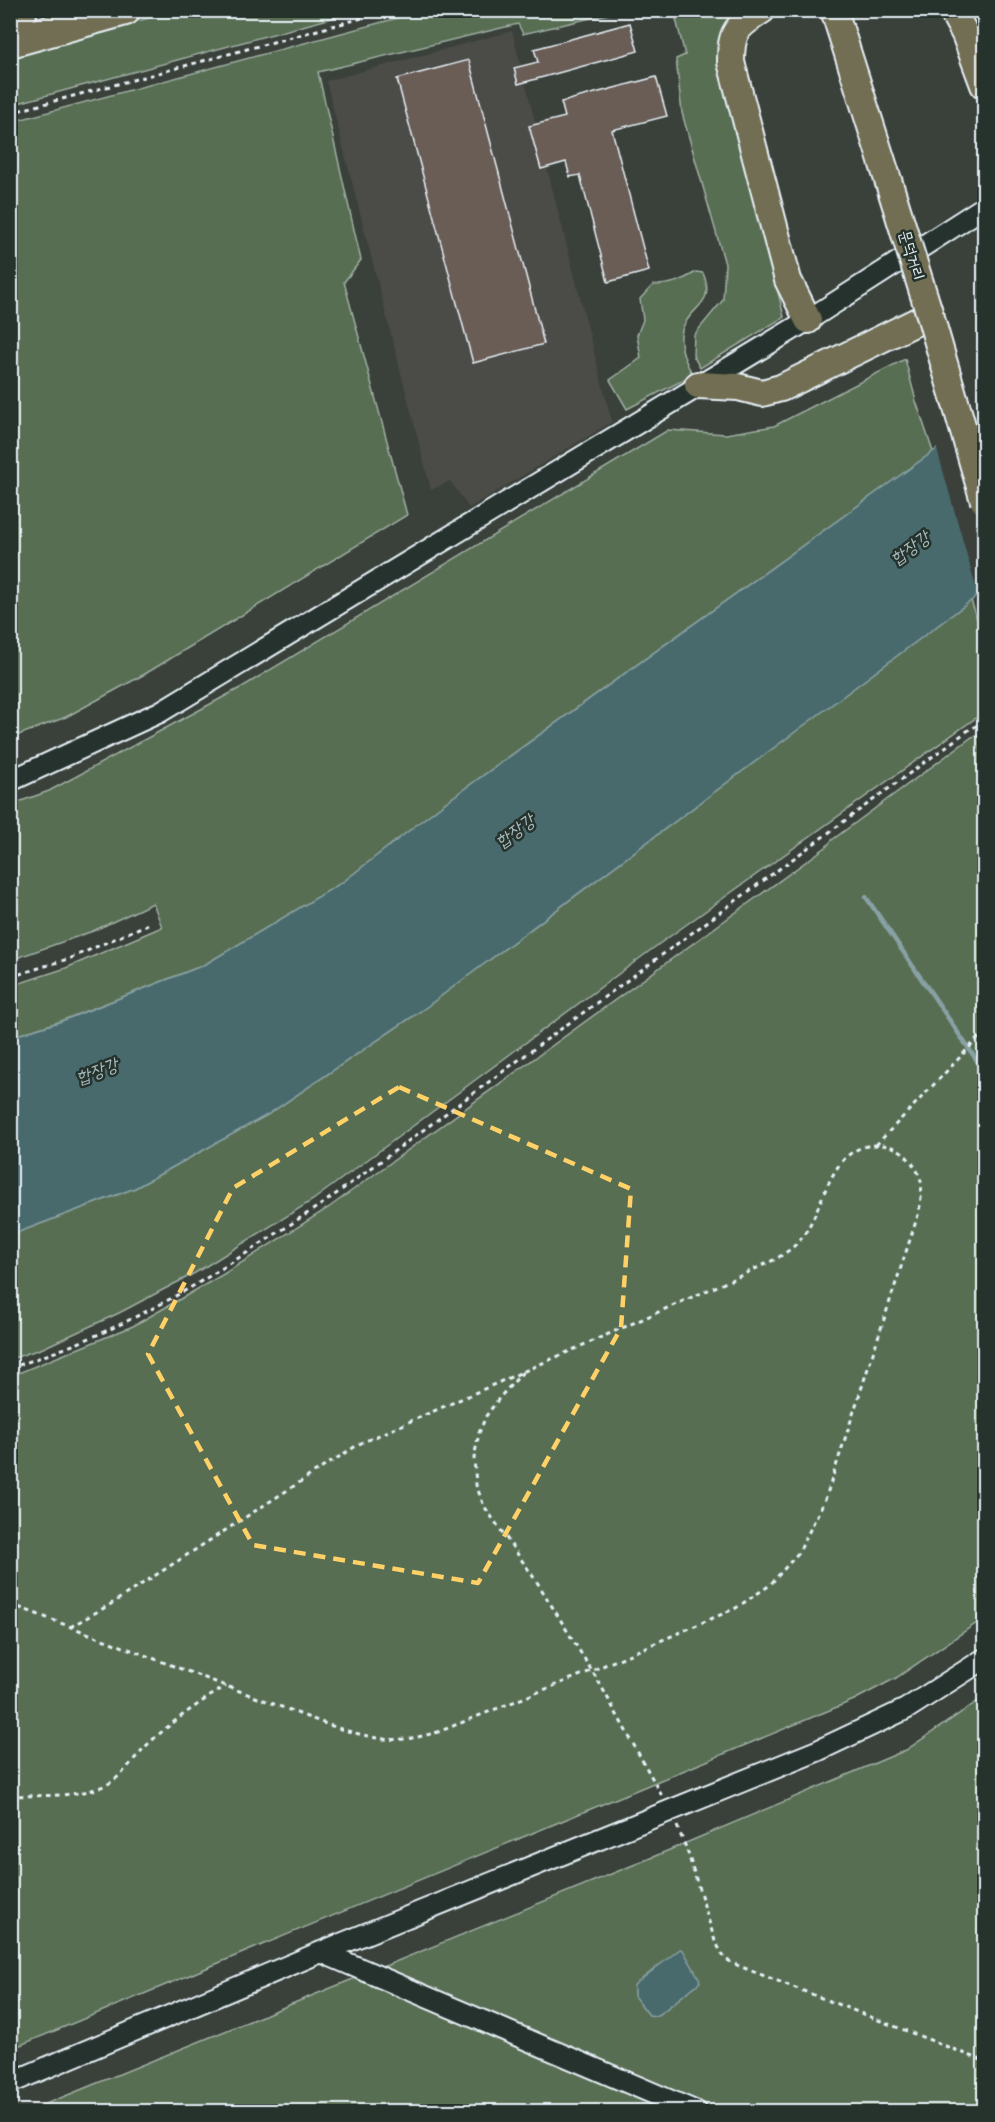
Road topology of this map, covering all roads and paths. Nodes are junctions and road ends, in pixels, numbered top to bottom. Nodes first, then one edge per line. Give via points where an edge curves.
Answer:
1 (22, 10) edge
2 (124, 10) edge
3 (392, 10) edge
4 (762, 10) edge
5 (834, 10) edge
6 (952, 10) edge
7 (10, 14) edge
8 (10, 42) edge
9 (984, 85) edge
10 (10, 113) edge
11 (984, 207) edge
12 (930, 315) junction
13 (808, 320) junction
14 (698, 385) junction
15 (984, 501) edge
16 (984, 722) edge
17 (10, 781) edge
18 (148, 924) dead end
19 (10, 978) edge
20 (984, 1032) edge
21 (876, 1145) junction
22 (10, 1368) edge
23 (525, 1370) junction
24 (10, 1604) edge
25 (70, 1626) junction
26 (984, 1659) edge
27 (591, 1671) junction
28 (226, 1686) junction
29 (10, 1796) edge
30 (671, 1810) junction
31 (321, 1952) junction
32 (984, 2061) edge
33 (10, 2083) edge
34 (697, 2112) edge

1 - 7 highway
2 - 8 highway
3 - 10 path
4 - 13 main road via 745,21 731,39 731,62 788,280
5 - 12 main road, 문덕거리, bridge
6 - 9 main road
11 - 13 street
12 - 14 main road via 781,388 762,393
12 - 15 main road, 문덕거리, bridge
13 - 14 street
14 - 17 street via 160,712
16 - 22 path via 324,1202 130,1320
18 - 19 path via 70,958
20 - 21 path
21 - 23 path via 849,1153 800,1240 782,1256
21 - 27 path via 901,1151 916,1167 923,1185 919,1212 826,1497 798,1552 770,1585 736,1608
23 - 25 path via 359,1443 111,1604
23 - 27 path via 486,1416 474,1458 476,1485 484,1506 537,1582
24 - 25 path
25 - 28 path
26 - 30 street via 906,1709 818,1751
27 - 28 path via 412,1740 356,1734
27 - 30 path
28 - 29 path via 177,1719 106,1784 75,1792
30 - 31 street
30 - 32 path via 715,1941 725,1959
31 - 33 street
31 - 34 street

